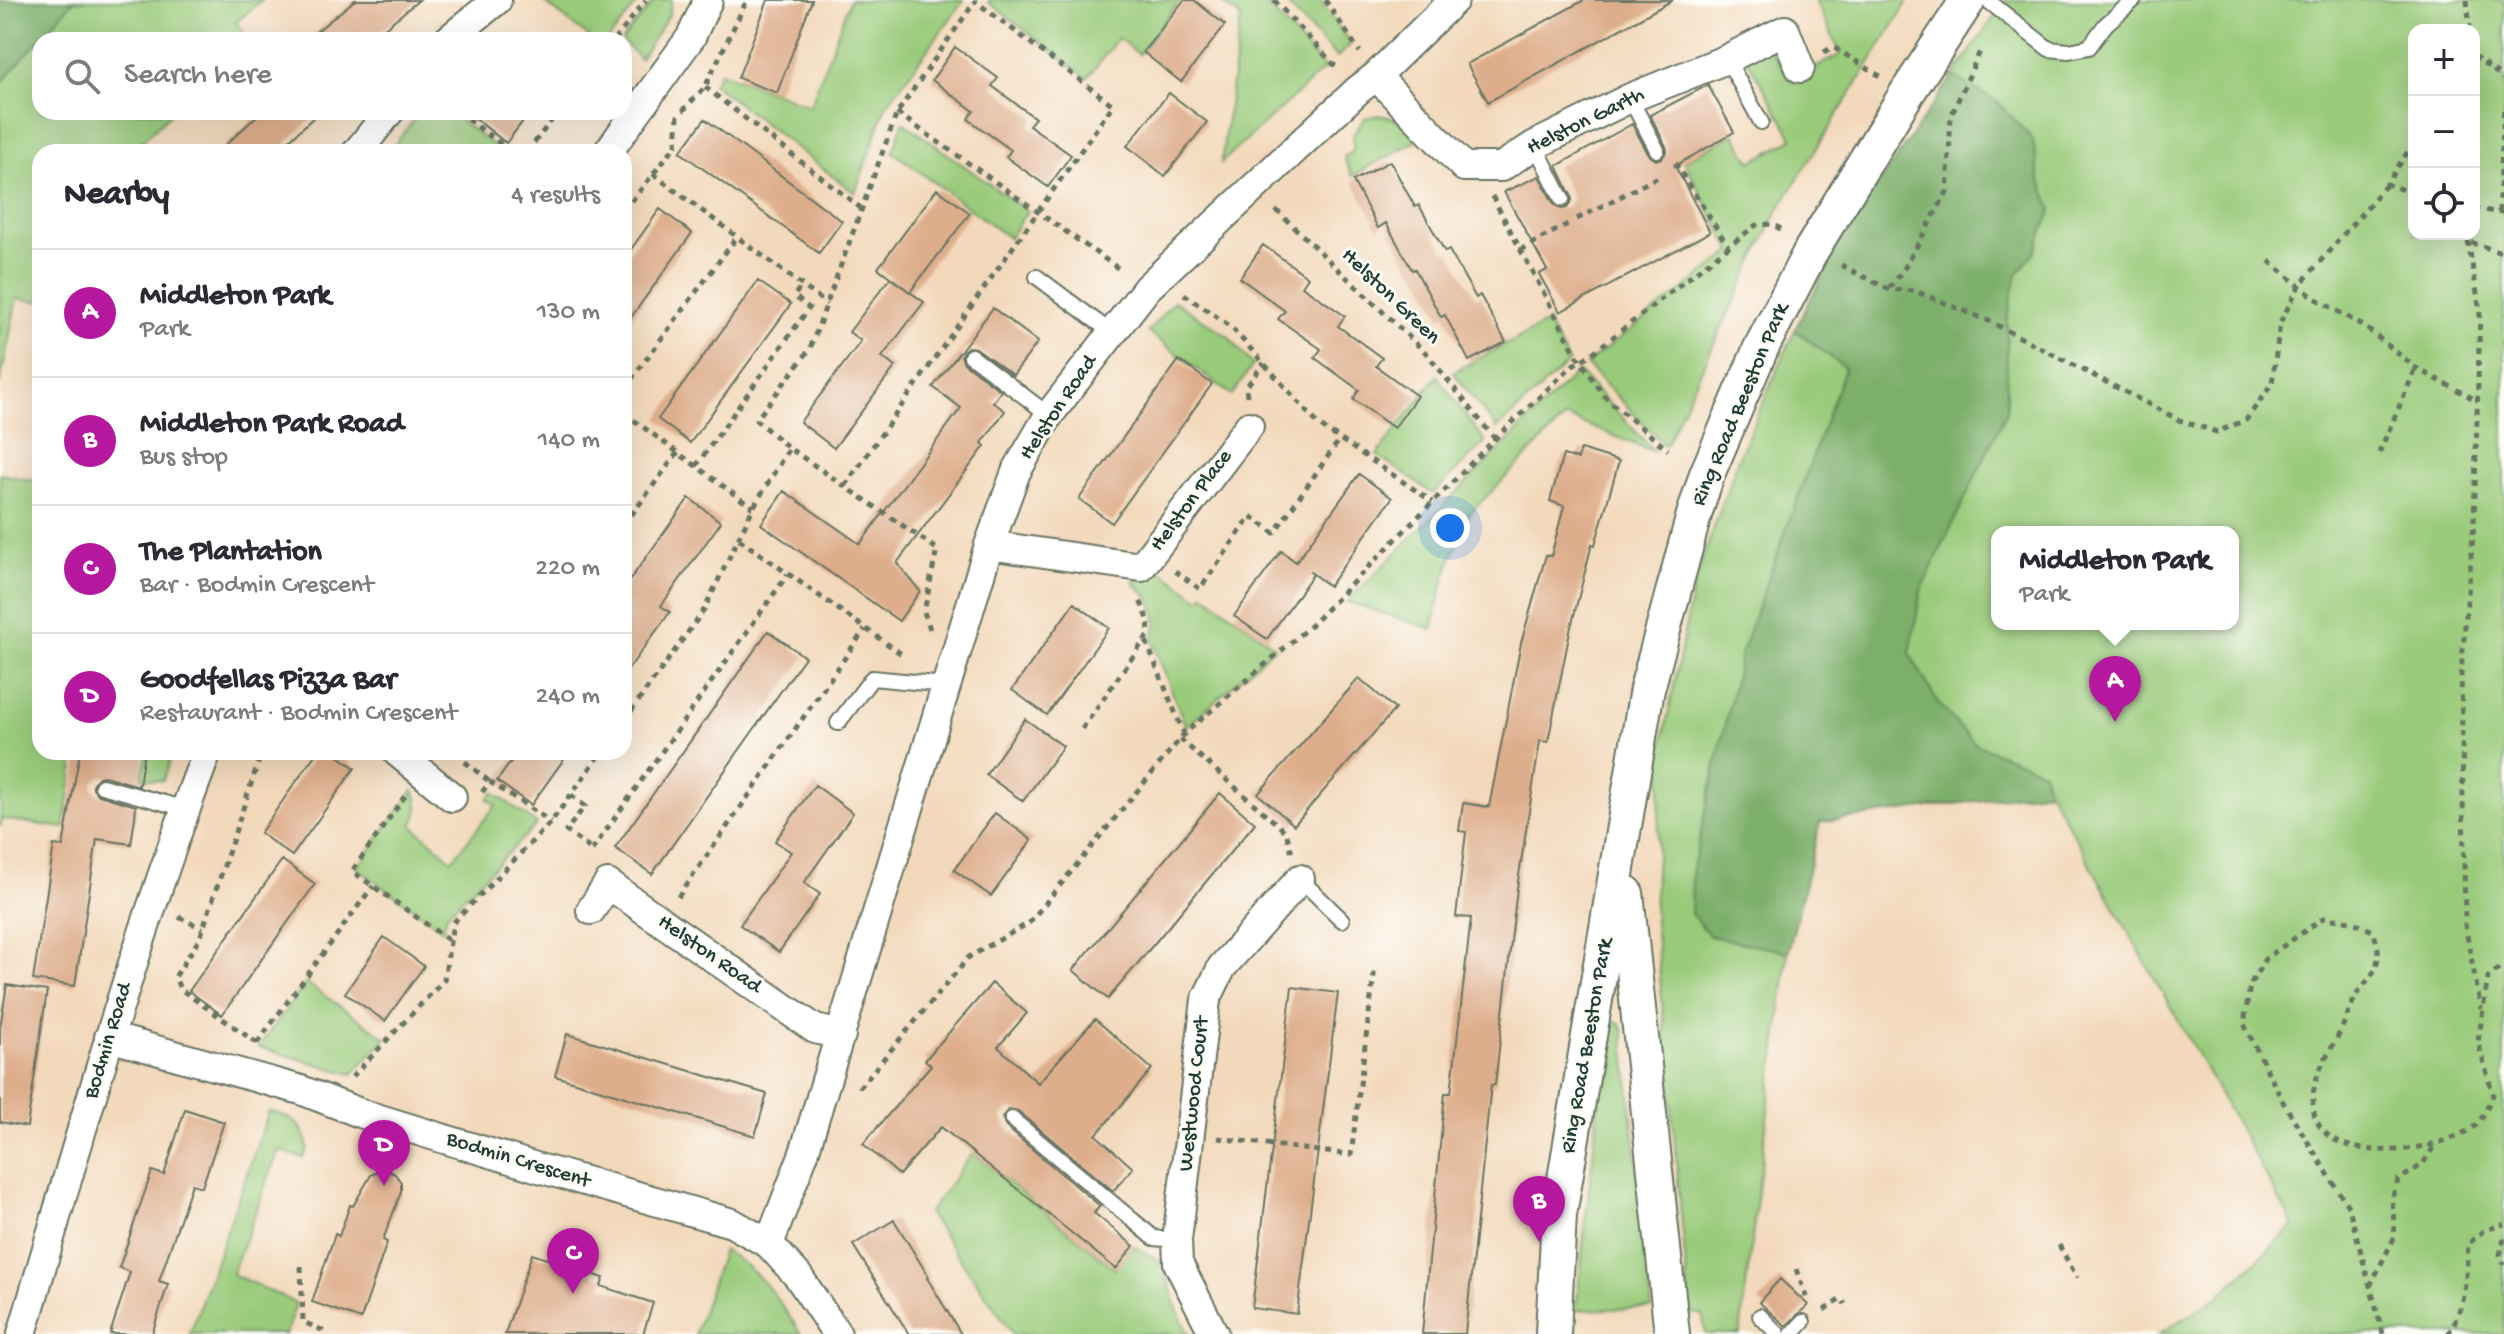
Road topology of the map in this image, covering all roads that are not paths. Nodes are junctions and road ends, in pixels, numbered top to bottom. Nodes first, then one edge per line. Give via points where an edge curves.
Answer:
1 (497, 0) edge
2 (708, 0) edge
3 (1454, 0) edge
4 (1968, 0) edge
5 (1987, 0) edge
6 (2134, 0) edge
7 (458, 32) edge
8 (1727, 59) junction
9 (1800, 68) road end
10 (1367, 83) junction
11 (1630, 98) junction
12 (632, 119) edge
13 (383, 120) edge
14 (631, 120) edge
15 (1761, 122) dead end
16 (363, 144) edge
17 (614, 144) edge
18 (1535, 145) junction
19 (1657, 150) road end
20 (1562, 199) dead end
21 (1037, 277) dead end
22 (1112, 333) junction
23 (971, 356) dead end
24 (1049, 415) junction
25 (1249, 426) dead end
26 (989, 545) junction
27 (946, 685) junction
28 (838, 723) dead end
29 (204, 760) edge
30 (102, 786) dead end
31 (186, 809) junction
32 (1621, 853) junction
33 (1300, 879) joint
34 (591, 910) dead end
35 (1342, 920) dead end
36 (841, 1035) junction
37 (109, 1037) junction
38 (1012, 1119) dead end
39 (1177, 1240) junction
40 (769, 1244) junction
41 (1760, 1316) dead end
42 (1808, 1320) road end
43 (22, 1334) edge
44 (837, 1334) edge
45 (1214, 1334) edge
46 (1553, 1334) edge
47 (1672, 1334) edge
48 (1778, 1334) edge
49 (1792, 1334) edge

1 - 7 street
2 - 12 street via 691,37
3 - 10 street, Helston Road
4 - 32 street, Ring Road Beeston Park via 1812,249 1761,348 1703,487 1647,689
5 - 6 lane via 2049,49 2069,51 2089,47
8 - 9 street, Helston Garth via 1785,30
8 - 11 street, Helston Garth
8 - 15 lane
10 - 18 street, Helston Garth via 1464,167 1501,167
10 - 22 street, Helston Road via 1153,283
11 - 18 street, Helston Garth
11 - 19 lane
13 - 16 street
14 - 17 street
18 - 20 lane
21 - 22 lane
22 - 24 street, Helston Road
23 - 24 lane
24 - 26 street, Helston Road via 1016,472
25 - 26 street, Helston Place via 1141,567
26 - 27 street, Helston Road
27 - 28 lane via 872,678
27 - 36 street, Helston Road
29 - 31 street, Bodmin Road
30 - 31 lane
31 - 37 street, Bodmin Road
32 - 46 street, Ring Road Beeston Park via 1559,1215
32 - 47 street, Ring Road Beeston Park
33 - 35 lane
33 - 39 street, Westwood Court via 1222,967 1206,1000
34 - 36 street, Helston Road via 608,884 815,1029
36 - 40 street, Helston Road
37 - 40 street, Bodmin Crescent via 732,1223
37 - 43 street, Bodmin Road
38 - 39 lane via 1154,1238
39 - 45 street, Westwood Court via 1178,1263
40 - 44 street, Bodmin Crescent
41 - 48 lane
42 - 49 lane

